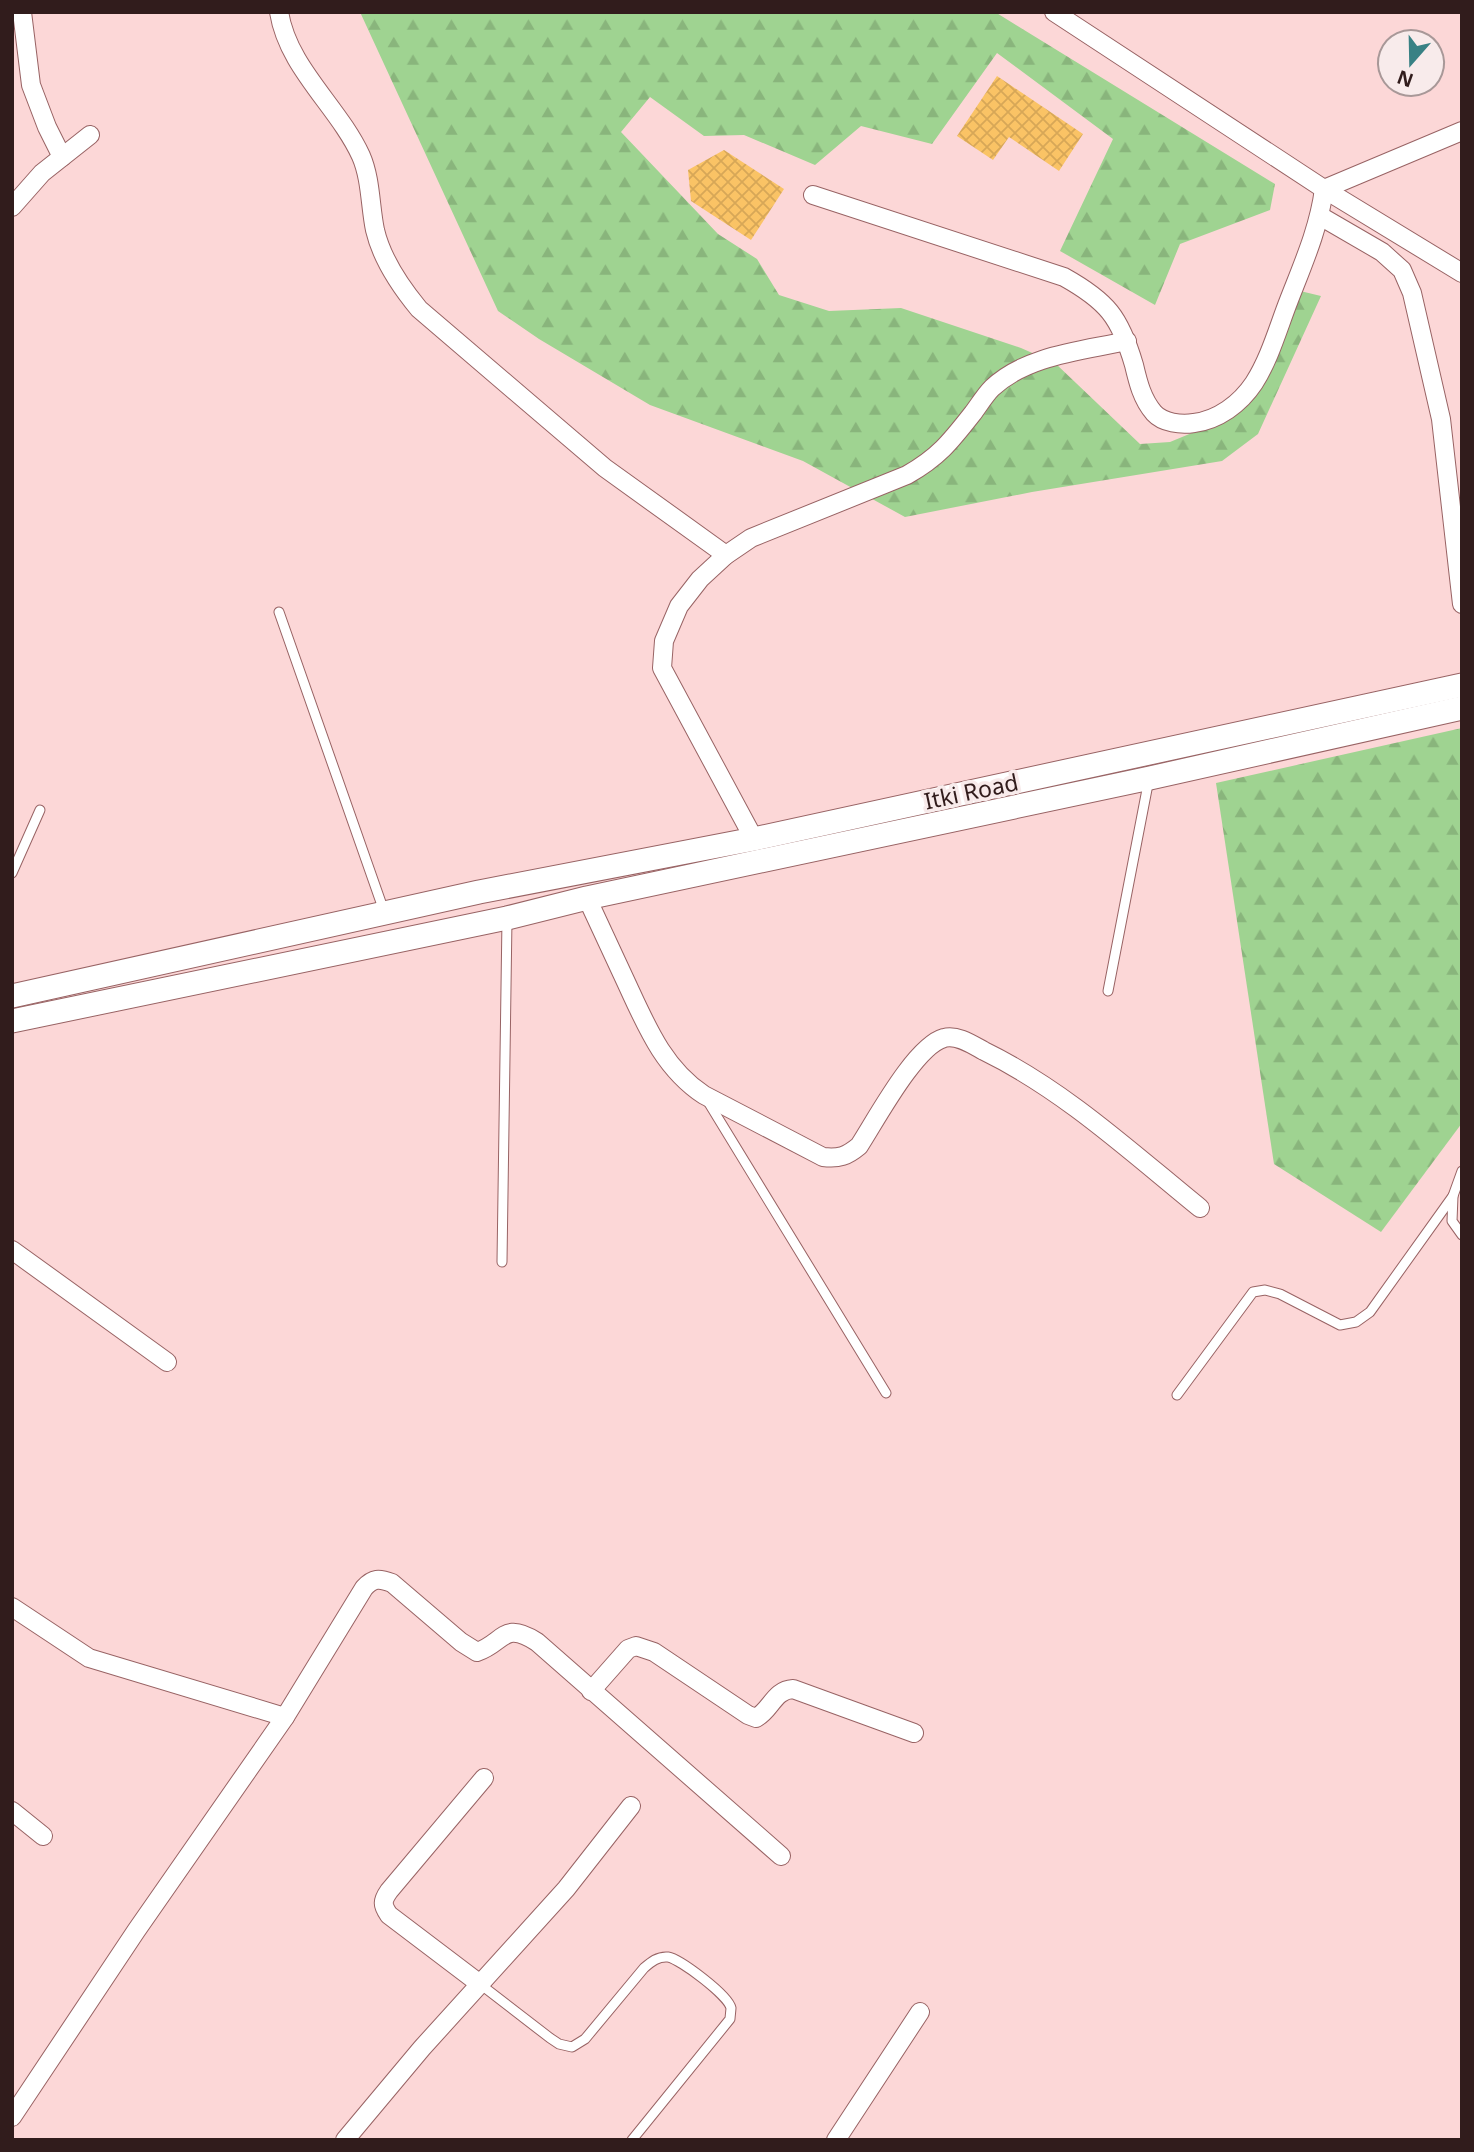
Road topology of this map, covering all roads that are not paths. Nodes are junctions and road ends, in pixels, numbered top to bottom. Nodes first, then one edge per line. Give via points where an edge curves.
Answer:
1 (22, 12) edge
2 (279, 12) edge
3 (1054, 12) edge
4 (1462, 131) edge
5 (90, 135) dead end
6 (62, 157) junction
7 (1324, 189) junction
8 (813, 195) dead end
9 (12, 207) edge
10 (1320, 216) junction
11 (1462, 273) edge
12 (1127, 341) junction
13 (726, 555) junction
14 (1462, 604) edge
15 (279, 612) dead end
16 (1462, 685) edge
17 (1462, 708) edge
18 (1150, 778) junction
19 (40, 810) dead end
20 (754, 839) junction
21 (12, 873) edge
22 (587, 898) junction
23 (384, 913) junction
24 (507, 918) junction
25 (1108, 991) dead end
26 (12, 996) edge
27 (12, 1021) edge
28 (704, 1095) junction
29 (1462, 1171) edge
30 (1452, 1196) junction
31 (1200, 1208) dead end
32 (1462, 1235) edge
33 (12, 1250) edge
34 (502, 1262) dead end
35 (167, 1362) dead end
36 (886, 1393) dead end
37 (1177, 1395) dead end
38 (12, 1607) edge
39 (591, 1691) junction
40 (285, 1717) junction
41 (914, 1733) dead end
42 (484, 1778) dead end
43 (631, 1806) dead end
44 (12, 1811) edge
45 (43, 1836) dead end
46 (781, 1856) dead end
47 (480, 1984) junction
48 (920, 2012) dead end
49 (12, 2117) edge
50 (345, 2140) edge
51 (632, 2140) edge
52 (836, 2140) edge

1 - 6 street via 31,85
2 - 13 street via 296,59 361,157 384,257 419,309 596,460
3 - 7 street
4 - 7 street
5 - 6 street
6 - 9 street
7 - 10 street
7 - 11 street
8 - 12 street via 1064,277 1111,310
10 - 12 street via 1267,359 1253,385 1232,407 1207,421 1181,425 1156,415 1142,395
10 - 14 street via 1382,252 1402,270 1412,293 1441,419
12 - 13 street via 1036,361 992,388 930,462 751,538
13 - 20 street via 679,606 664,642 662,668
15 - 23 lane
16 - 20 main road, Itki Road
17 - 18 main road
18 - 22 main road
18 - 25 lane
19 - 21 lane
20 - 23 main road, Itki Road
22 - 24 main road
22 - 28 street via 662,1054 688,1085
23 - 26 main road, Itki Road
24 - 27 main road
24 - 34 lane
28 - 31 street via 835,1159 859,1146 914,1061 931,1045 946,1037 962,1040 1049,1087
28 - 36 lane
29 - 30 lane
30 - 32 lane via 1452,1221
30 - 37 lane via 1370,1312 1356,1322 1340,1325 1280,1294 1253,1292
33 - 35 street
38 - 40 street via 89,1658
39 - 40 street via 525,1635 503,1634 477,1652 468,1648 381,1579 371,1580 364,1588
39 - 41 street via 628,1649 636,1646 654,1652 748,1715 764,1713 784,1689 793,1689
39 - 46 street
40 - 49 street
42 - 47 street via 383,1899 389,1915
43 - 47 street via 566,1889
44 - 45 street
47 - 50 street
47 - 51 lane via 559,2045 572,2047 585,2039 655,1959 678,1960 725,1997 730,2019
48 - 52 street

